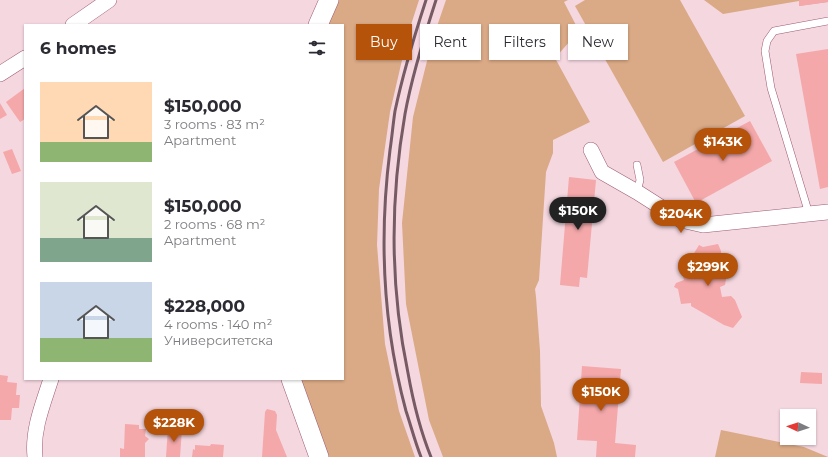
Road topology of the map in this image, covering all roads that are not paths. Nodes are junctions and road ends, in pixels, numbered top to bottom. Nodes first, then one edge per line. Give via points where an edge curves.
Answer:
1 (109, 0) edge
2 (329, 0) edge
3 (828, 21) edge
4 (74, 24) edge
5 (318, 24) edge
6 (24, 59) edge
7 (0, 74) edge
8 (591, 150) dead end
9 (637, 165) dead end
10 (637, 192) junction
11 (828, 212) edge
12 (809, 214) junction
13 (51, 380) edge
14 (291, 380) edge
15 (35, 457) edge
16 (319, 457) edge

1 - 4 street
2 - 5 street
3 - 12 lane via 774,31 767,41 765,51 771,88
6 - 7 street
8 - 10 street via 602,172
9 - 10 lane via 640,180
10 - 12 street via 681,220 703,225
11 - 12 street
13 - 15 street via 40,412
14 - 16 street

